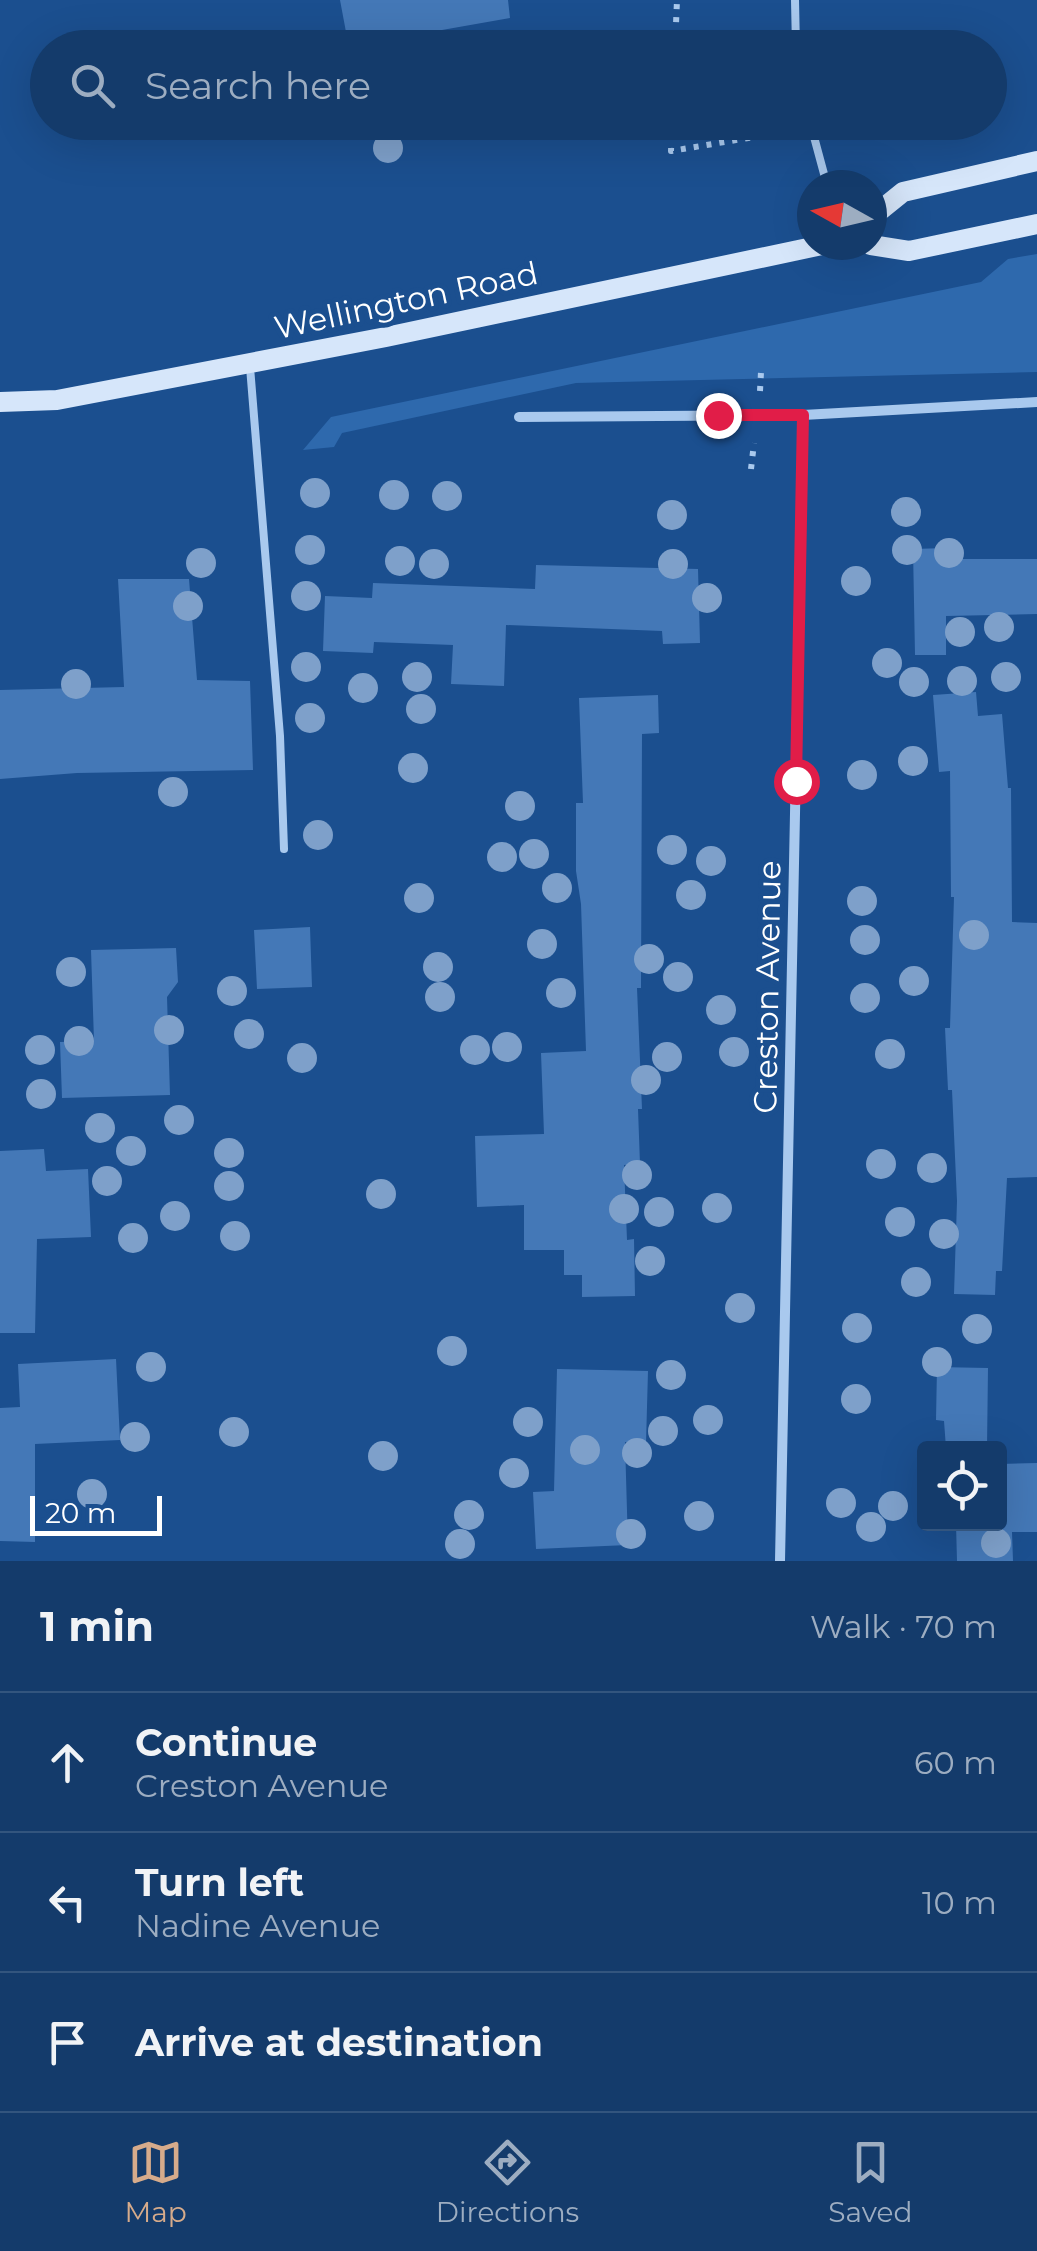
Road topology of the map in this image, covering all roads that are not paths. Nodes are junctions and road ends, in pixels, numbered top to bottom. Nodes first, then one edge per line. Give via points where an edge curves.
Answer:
1 (796, 0) edge
2 (796, 30) edge
3 (814, 140) edge
4 (1037, 162) edge
5 (823, 170) edge
6 (887, 205) edge
7 (1037, 224) edge
8 (887, 247) edge
9 (797, 250) edge
10 (250, 363) junction
11 (0, 402) edge
12 (1037, 402) edge
13 (803, 415) junction
14 (518, 417) dead end
15 (284, 849) dead end
16 (780, 1561) edge

1 - 2 lane
3 - 5 lane
4 - 6 main road via 903,192
7 - 8 main road via 910,251
9 - 10 main road, Wellington Road
10 - 11 main road, Wellington Road via 57,400
10 - 15 lane
12 - 13 street
13 - 14 street
13 - 16 street, Creston Avenue

